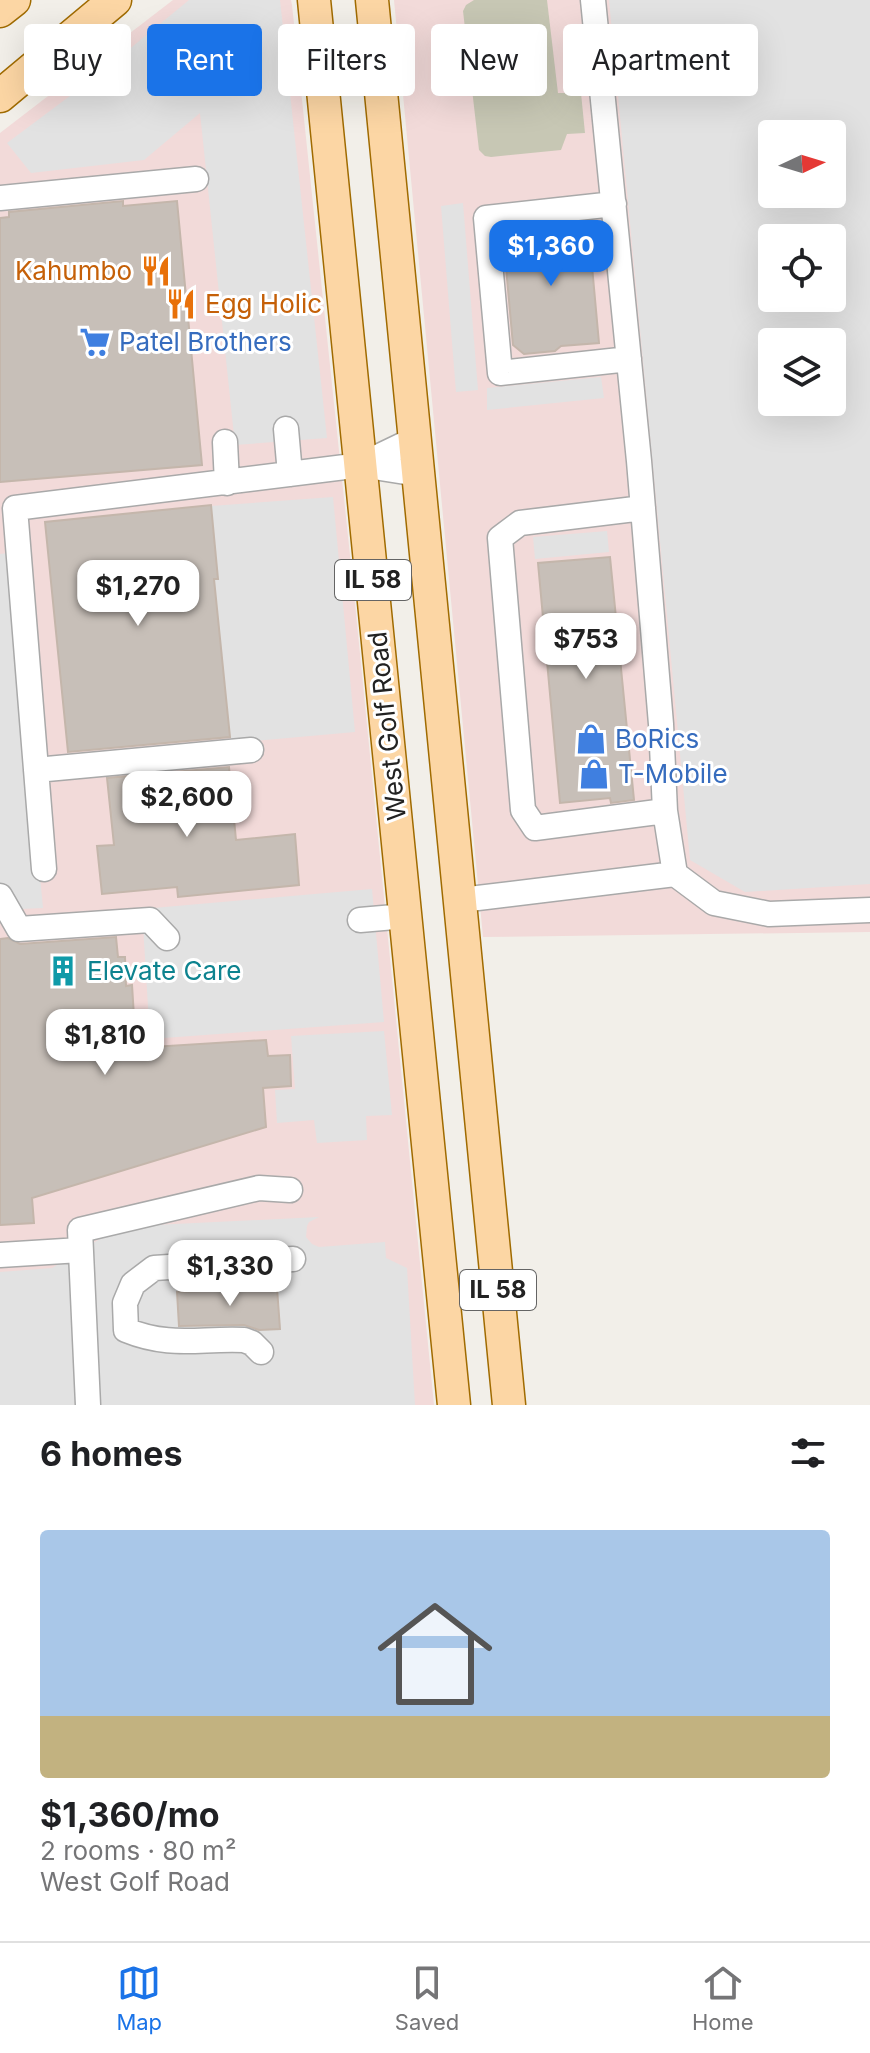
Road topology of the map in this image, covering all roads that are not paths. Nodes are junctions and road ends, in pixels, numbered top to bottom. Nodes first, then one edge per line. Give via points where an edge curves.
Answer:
1 (14, 0) edge
2 (115, 0) edge
3 (314, 0) edge
4 (372, 0) edge
5 (593, 0) edge
6 (0, 11) edge
7 (0, 96) edge
8 (196, 179) dead end
9 (0, 198) edge
10 (614, 204) junction
11 (629, 359) junction
12 (286, 429) dead end
13 (415, 439) junction
14 (225, 442) dead end
15 (361, 465) junction
16 (290, 474) junction
17 (418, 474) junction
18 (227, 483) junction
19 (643, 508) junction
20 (9, 544) edge
21 (251, 750) dead end
22 (36, 770) junction
23 (665, 811) junction
24 (44, 869) dead end
25 (675, 874) junction
26 (0, 896) edge
27 (461, 900) junction
28 (870, 910) edge
29 (406, 916) junction
30 (360, 920) dead end
31 (167, 938) dead end
32 (290, 1190) dead end
33 (80, 1250) junction
34 (0, 1255) edge
35 (293, 1259) dead end
36 (261, 1352) dead end
37 (88, 1405) edge
38 (454, 1405) edge
39 (509, 1405) edge

1 - 6 main road
2 - 7 main road
3 - 15 main road, West Golf Road / IL 58
4 - 13 main road, IL 58
5 - 10 lane
8 - 9 lane
10 - 11 lane
10 - 11 lane via 486,218 500,373
11 - 19 lane
12 - 16 lane
13 - 15 lane
13 - 17 main road, IL 58
14 - 18 lane
15 - 16 lane
15 - 17 lane
15 - 29 main road, West Golf Road / IL 58
16 - 18 lane
17 - 27 main road, IL 58
18 - 20 lane via 15,508
19 - 23 lane
19 - 23 lane via 520,523 500,538 523,810 535,828
20 - 22 lane
21 - 22 lane
22 - 24 lane
23 - 25 lane
25 - 27 lane
25 - 28 lane via 714,903 769,914
26 - 31 lane via 19,929 150,920
27 - 39 main road, IL 58
29 - 30 lane
29 - 38 main road, West Golf Road / IL 58
32 - 33 lane via 259,1188 80,1230
33 - 34 lane
33 - 37 lane
35 - 36 lane via 154,1268 133,1284 125,1303 126,1330 149,1339 244,1340

